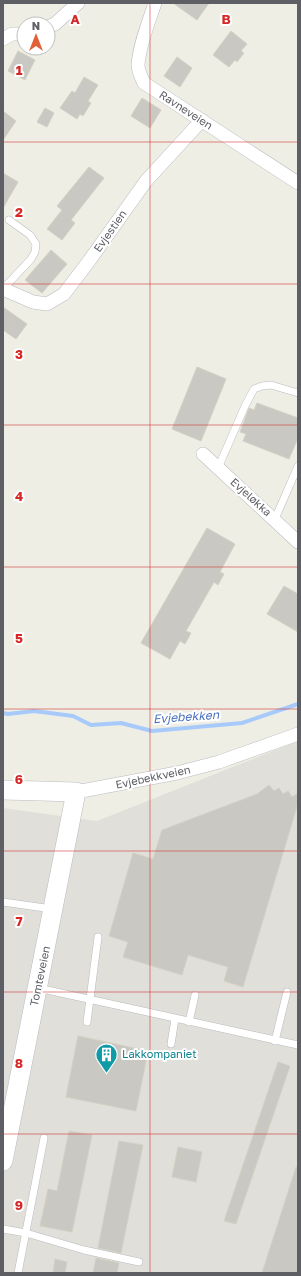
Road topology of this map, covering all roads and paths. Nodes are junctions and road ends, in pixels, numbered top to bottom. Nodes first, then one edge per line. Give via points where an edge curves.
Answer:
1 (78, 3) edge
2 (155, 3) edge
3 (56, 23) edge
4 (16, 34) edge
5 (3, 39) edge
6 (202, 120) junction
7 (298, 183) edge
8 (10, 220) dead end
9 (3, 289) edge
10 (298, 393) edge
11 (203, 454) dead end
12 (298, 466) edge
13 (218, 468) junction
14 (275, 519) junction
15 (298, 542) edge
16 (298, 734) edge
17 (3, 790) edge
18 (76, 792) junction
19 (3, 902) edge
20 (54, 909) junction
21 (98, 937) dead end
22 (37, 988) junction
23 (287, 992) dead end
24 (195, 995) dead end
25 (90, 1000) junction
26 (175, 1019) junction
27 (88, 1022) dead end
28 (189, 1022) junction
29 (276, 1040) junction
30 (171, 1044) dead end
31 (298, 1046) edge
32 (6, 1132) edge
33 (44, 1138) dead end
34 (3, 1161) edge
35 (3, 1229) edge
36 (26, 1233) junction
37 (139, 1262) dead end
38 (18, 1273) edge

1 - 3 street
2 - 6 street, Ravneveien via 140,54 140,75 144,83
4 - 5 street
6 - 7 street, Ravneveien
6 - 9 street, Evjestien via 146,181 64,294 47,304 33,302
8 - 9 lane via 30,235 36,244 31,259
10 - 13 lane via 271,385 254,389
11 - 13 street, Evjeløkka
12 - 14 lane
13 - 14 street, Evjeløkka
14 - 15 street, Evjeløkka
16 - 18 street, Evjebekkveien via 219,762 177,773
17 - 18 street, Evjebekkveien
18 - 20 street, Tomteveien
19 - 20 lane
20 - 22 street, Tomteveien
21 - 25 lane
22 - 25 lane
22 - 32 street, Tomteveien
23 - 29 lane
24 - 28 lane
25 - 26 lane
25 - 27 lane
26 - 28 lane
26 - 30 lane
28 - 29 lane
29 - 31 lane
32 - 34 street, Tomteveien
33 - 36 lane
35 - 36 lane
36 - 37 lane via 84,1250
36 - 38 lane

